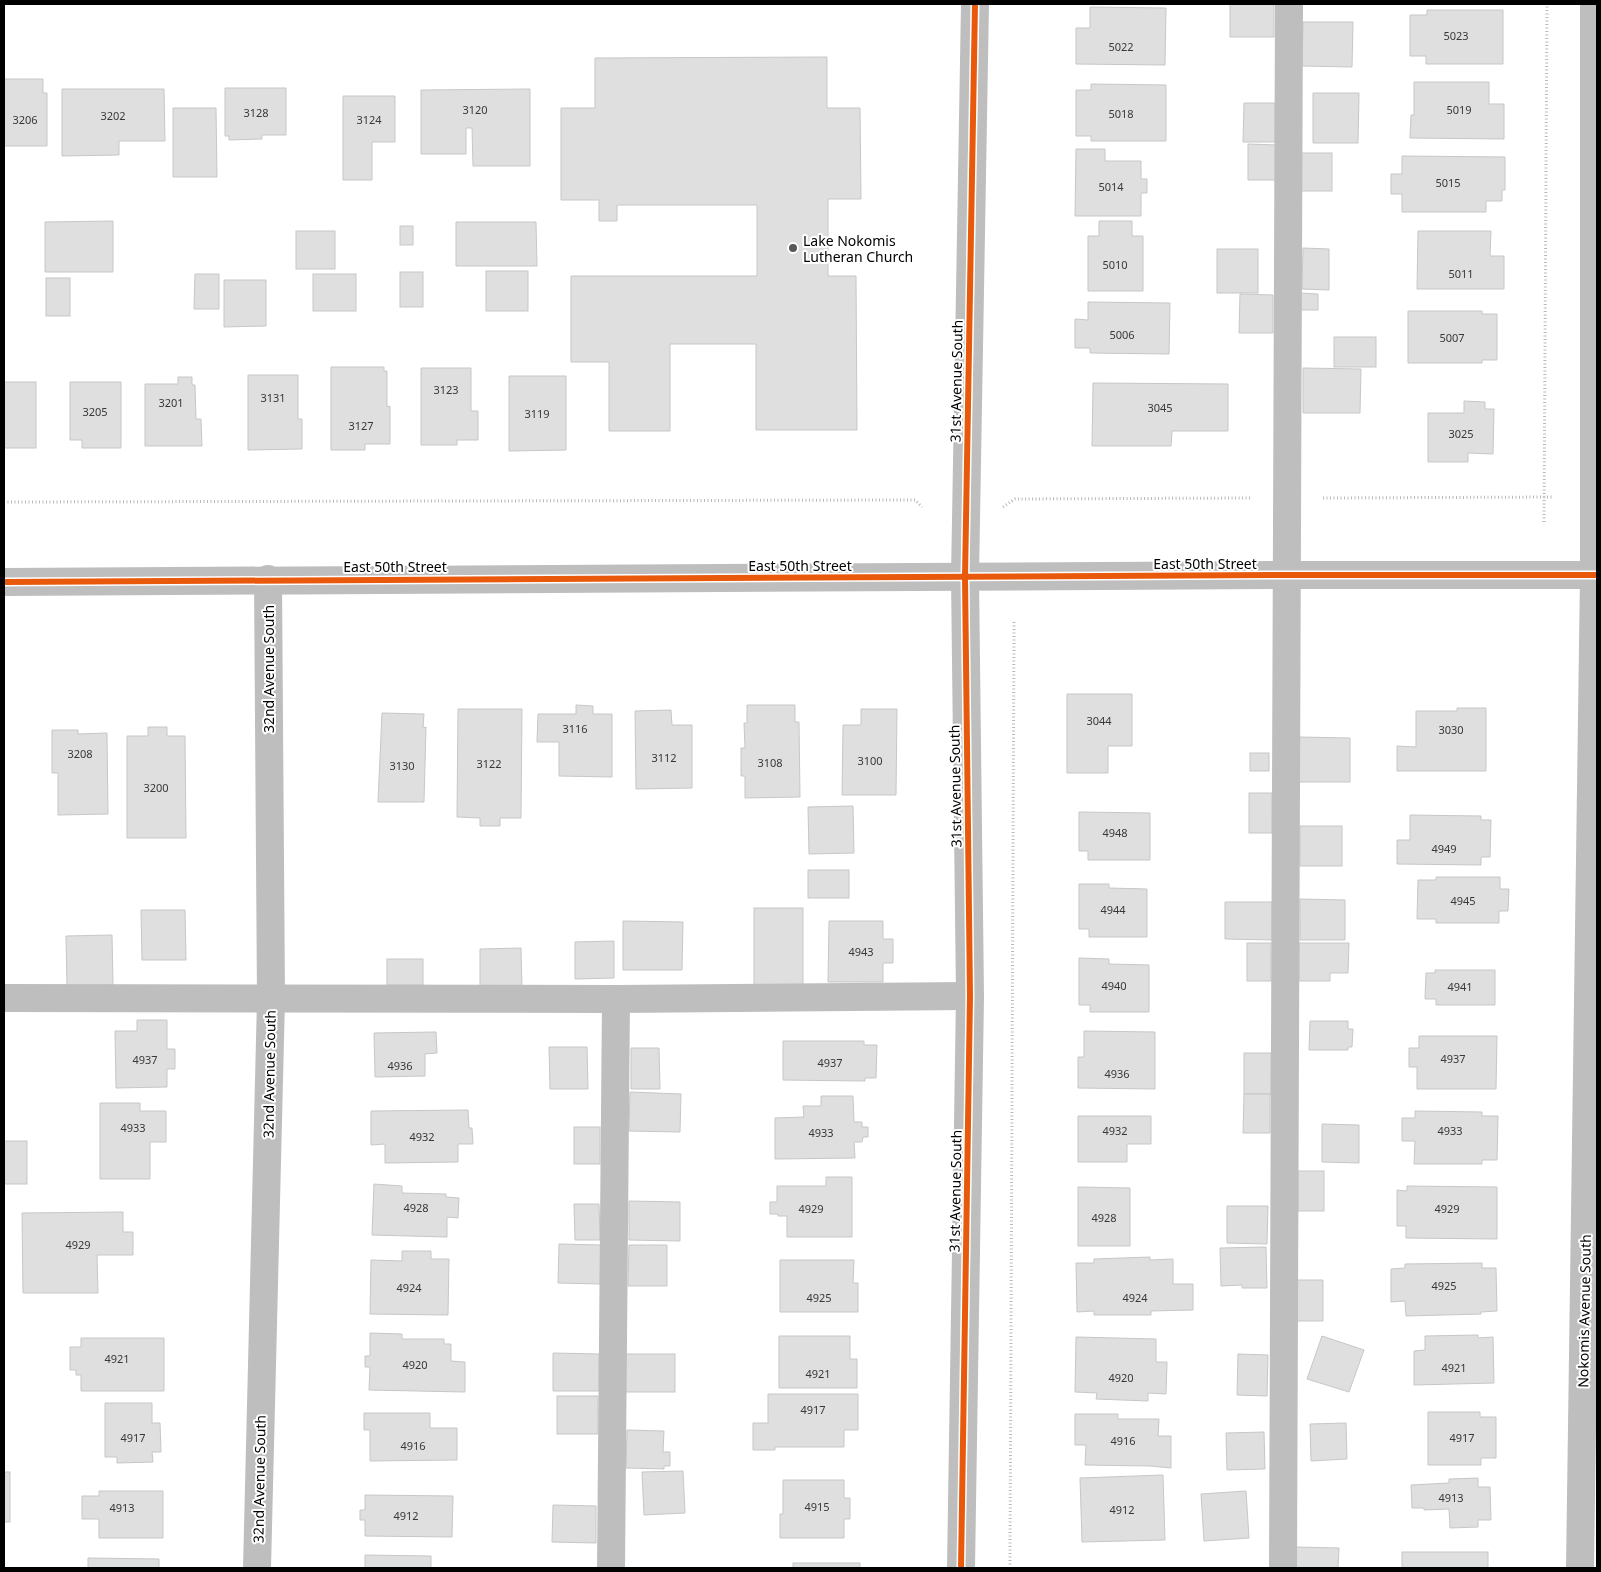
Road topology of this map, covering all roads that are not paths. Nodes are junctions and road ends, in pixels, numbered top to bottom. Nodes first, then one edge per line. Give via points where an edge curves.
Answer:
1 (975, 4) edge
2 (1289, 4) edge
3 (1594, 4) edge
4 (1286, 575) junction
5 (1595, 575) edge
6 (965, 577) junction
7 (268, 579) junction
8 (4, 582) edge
9 (970, 996) junction
10 (4, 998) edge
11 (271, 998) junction
12 (616, 998) junction
13 (257, 1568) edge
14 (611, 1568) edge
15 (961, 1568) edge
16 (1283, 1568) edge
17 (1580, 1568) edge

1 - 6 street, 31st Avenue South
2 - 4 street
3 - 5 street, Nokomis Avenue South
4 - 5 street, East 50th Street
4 - 6 street, East 50th Street
4 - 16 street
5 - 17 street, Nokomis Avenue South
6 - 7 street, East 50th Street
6 - 9 street, 31st Avenue South
7 - 8 street, East 50th Street
7 - 11 street, 32nd Avenue South
9 - 12 street
9 - 15 street, 31st Avenue South
10 - 11 street
11 - 12 street
11 - 13 street, 32nd Avenue South
12 - 14 street

